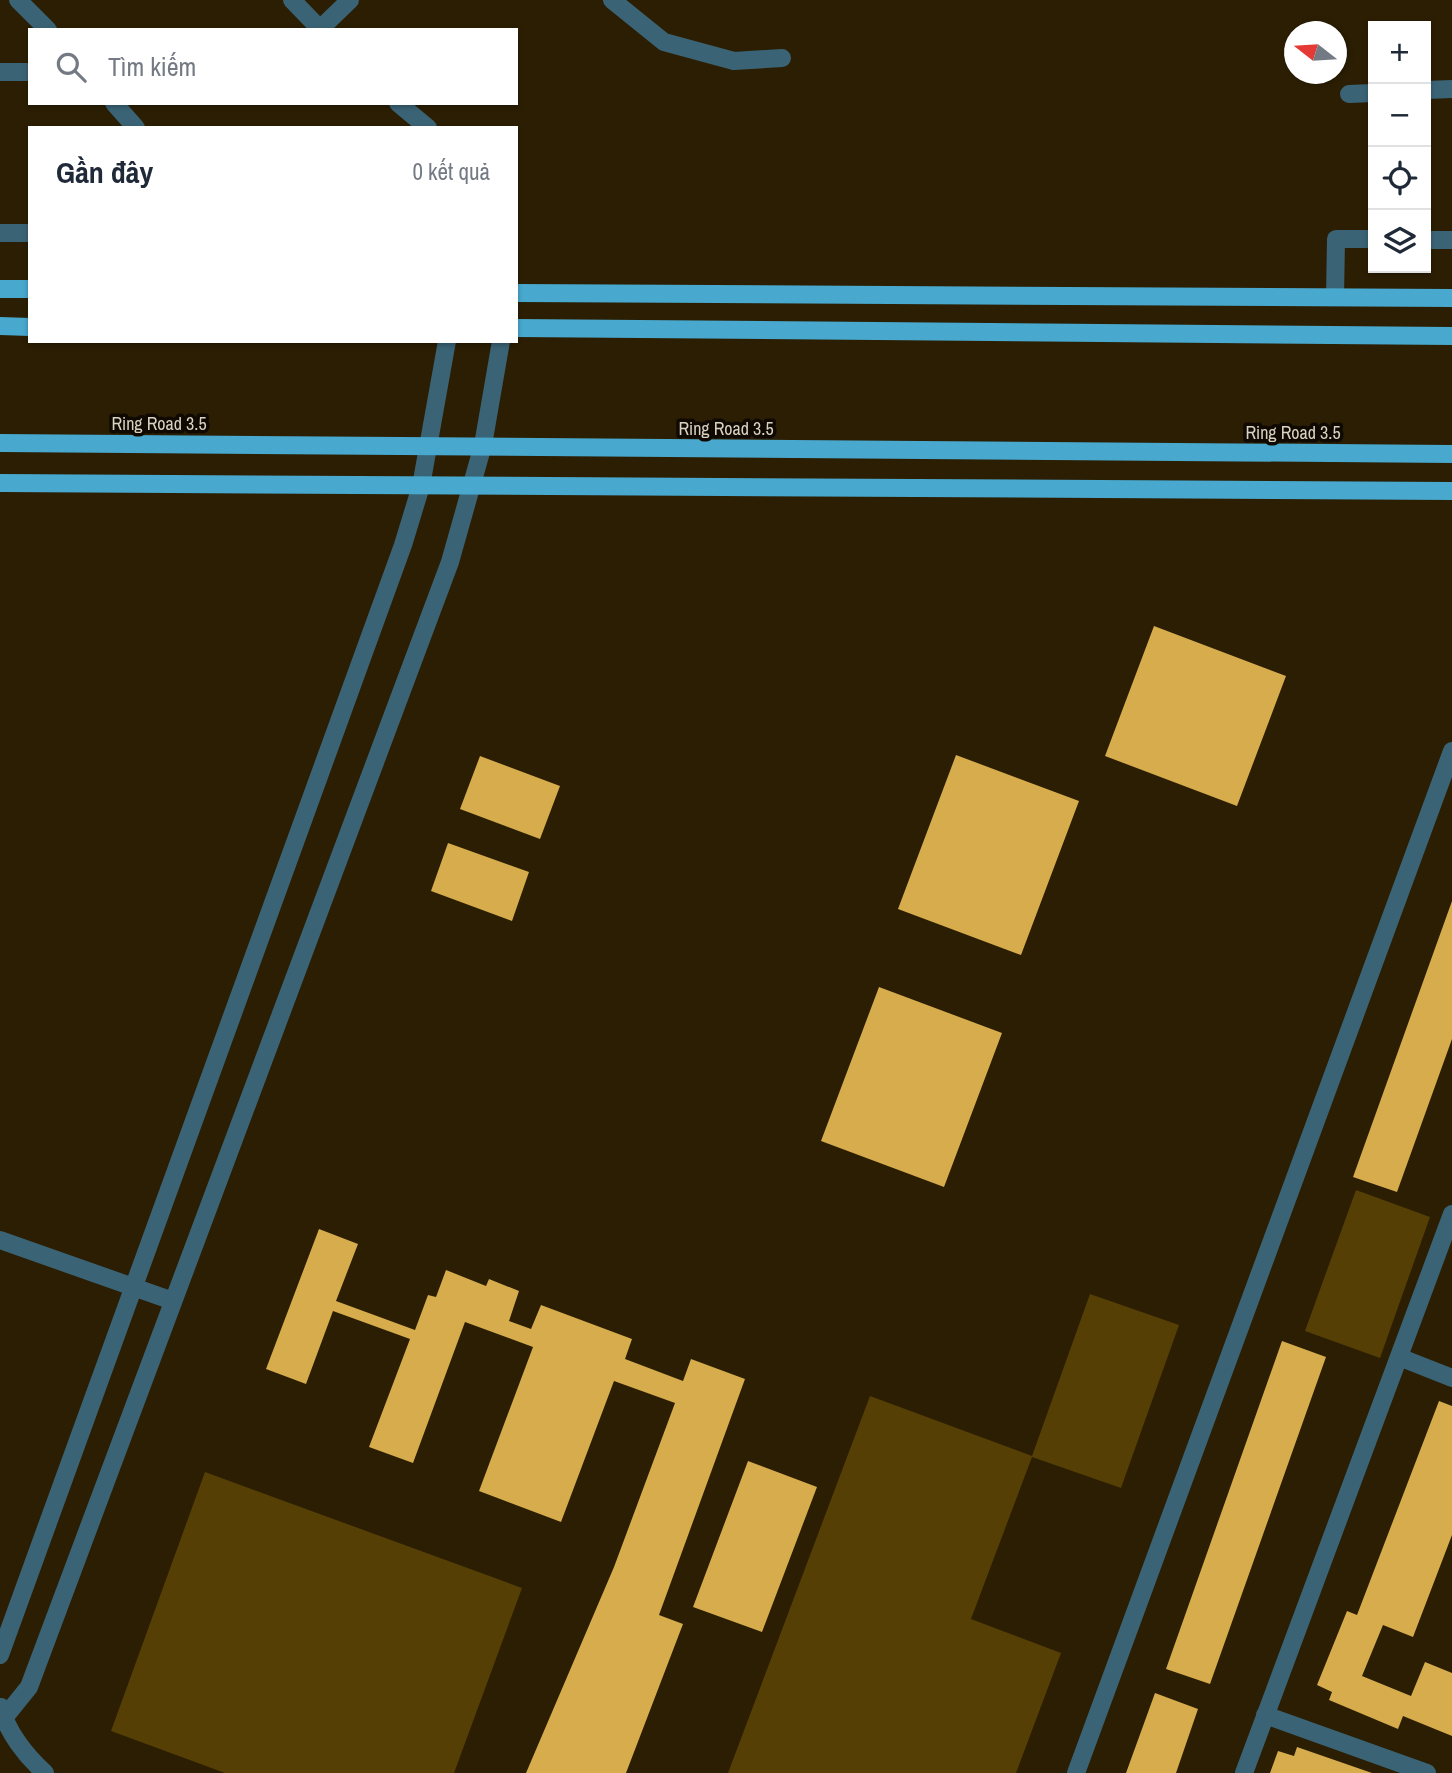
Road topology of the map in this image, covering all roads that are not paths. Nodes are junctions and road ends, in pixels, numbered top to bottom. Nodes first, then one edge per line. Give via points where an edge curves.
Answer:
1 (18, 0) edge
2 (292, 0) edge
3 (350, 0) edge
4 (612, 0) edge
5 (46, 28) edge
6 (319, 28) edge
7 (323, 28) edge
8 (782, 58) dead end
9 (0, 72) edge
10 (28, 72) edge
11 (1452, 89) edge
12 (1431, 90) edge
13 (1368, 93) edge
14 (1349, 94) dead end
15 (116, 105) edge
16 (400, 105) edge
17 (415, 122) edge
18 (133, 126) edge
19 (0, 233) edge
20 (28, 233) edge
21 (1368, 239) edge
22 (1431, 240) edge
23 (1452, 240) edge
24 (0, 289) edge
25 (28, 289) edge
26 (518, 293) edge
27 (1335, 297) junction
28 (1452, 298) edge
29 (0, 327) edge
30 (28, 327) edge
31 (518, 328) edge
32 (1452, 336) edge
33 (447, 343) edge
34 (501, 343) edge
35 (0, 443) edge
36 (428, 444) junction
37 (483, 445) junction
38 (1452, 454) edge
39 (0, 483) edge
40 (421, 486) junction
41 (471, 486) junction
42 (1452, 491) edge
43 (1452, 751) edge
44 (1452, 1214) edge
45 (0, 1240) edge
46 (1447, 1241) edge
47 (134, 1288) junction
48 (173, 1301) junction
49 (1399, 1357) junction
50 (1452, 1378) edge
51 (0, 1655) edge
52 (2, 1711) edge
53 (1265, 1715) junction
54 (45, 1773) edge
55 (1076, 1773) edge
56 (1244, 1773) edge
57 (1427, 1773) edge

1 - 5 street
2 - 6 street
3 - 7 street
4 - 8 street via 664,42 734,61
9 - 10 street
11 - 12 street
13 - 14 street
15 - 18 street
16 - 17 street
19 - 20 street
21 - 27 street via 1336,239
22 - 23 street
24 - 25 main road
26 - 27 main road
27 - 28 main road
29 - 30 main road
31 - 32 main road
33 - 36 street
34 - 37 street
35 - 36 main road, Ring Road 3.5
36 - 37 main road, Ring Road 3.5
36 - 40 street
37 - 38 main road, Ring Road 3.5
37 - 41 street
39 - 40 main road
40 - 41 main road
40 - 47 street
41 - 42 main road
41 - 48 street via 450,562
43 - 55 street
44 - 46 street
45 - 47 street
46 - 49 street
47 - 48 street
47 - 51 street
48 - 52 street via 29,1686
49 - 50 street
49 - 53 street
52 - 54 street via 29,1758
53 - 56 street
53 - 57 street

